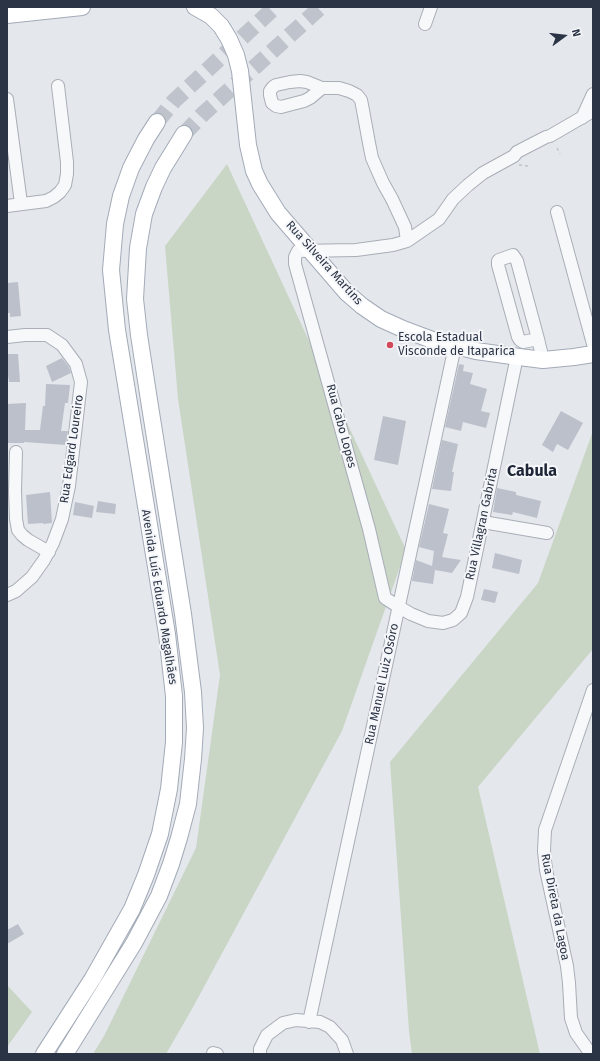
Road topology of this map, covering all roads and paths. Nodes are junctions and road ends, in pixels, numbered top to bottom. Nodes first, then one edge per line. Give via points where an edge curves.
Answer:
1 (82, 7) edge
2 (197, 7) edge
3 (431, 7) edge
4 (7, 15) edge
5 (425, 24) dead end
6 (58, 86) dead end
7 (322, 88) dead end
8 (593, 94) edge
9 (7, 99) edge
10 (593, 111) edge
11 (582, 118) junction
12 (158, 122) tunnel mouth
13 (184, 134) tunnel mouth
14 (556, 148) dead end
15 (560, 154) dead end
16 (516, 161) junction
17 (528, 166) dead end
18 (21, 204) junction
19 (7, 206) edge
20 (557, 212) dead end
21 (407, 241) junction
22 (310, 250) junction
23 (587, 299) edge
24 (7, 337) edge
25 (538, 339) junction
26 (593, 344) edge
27 (455, 346) junction
28 (593, 354) edge
29 (543, 360) junction
30 (515, 366) dead end
31 (16, 452) dead end
32 (483, 522) junction
33 (547, 534) dead end
34 (49, 552) junction
35 (7, 595) edge
36 (399, 607) junction
37 (593, 690) edge
38 (309, 1022) junction
39 (44, 1054) edge
40 (66, 1054) edge
41 (213, 1054) edge
42 (217, 1054) edge
43 (260, 1054) edge
44 (347, 1054) edge
45 (592, 1054) edge

1 - 4 main road
2 - 22 main road, Rua Silveira Martins via 221,26 230,39 236,55 248,146 260,184 278,213
3 - 5 street
6 - 18 street via 67,162 65,185 54,197
7 - 21 street via 349,91 361,100 372,158 405,227
8 - 11 street
9 - 18 street
10 - 11 street
11 - 16 street via 519,155
12 - 39 main road, Avenida Luís Eduardo Magalhães via 131,168 121,196 115,224 111,270 117,330 167,634 174,696 174,742 169,789 160,834 132,909 93,978
13 - 40 main road, Avenida Luís Eduardo Magalhães via 163,168 144,214 138,248 135,299 193,692 195,728 188,804 159,896 134,943
14 - 15 path
16 - 17 path
16 - 21 street via 483,173 453,199 439,219
18 - 19 street
20 - 23 street
21 - 22 street via 356,250
22 - 27 main road, Rua Silveira Martins via 347,293 381,319 419,335
22 - 36 street, Rua Cabo Lopes via 298,251 295,264 369,529 385,598
23 - 26 street
24 - 34 street, Rua Edgard Loureiro via 47,335 62,345 76,364 82,382 69,486 62,519
25 - 25 street via 517,261 513,255 499,260 498,265 518,337 523,342
25 - 29 street
27 - 29 main road, Rua Silveira Martins
27 - 36 street, Rua Manuel Luiz Osóro
28 - 29 main road, Rua Silveira Martins
30 - 32 street, Rua Villagran Gabrita
31 - 34 street via 18,530 28,540
32 - 33 street
32 - 36 street, Rua Villagran Gabrita via 467,597 461,613 443,624 428,621
34 - 35 street, Rua Edgard Loureiro via 32,578 16,592
36 - 38 street, Rua Manuel Luiz Osóro
37 - 45 street, Rua Direta da Lagoa via 549,816 544,839 546,870 567,966 571,1018 576,1033
38 - 43 street via 296,1020 283,1023 267,1035
38 - 44 street via 320,1022 330,1028 342,1040
41 - 42 street

